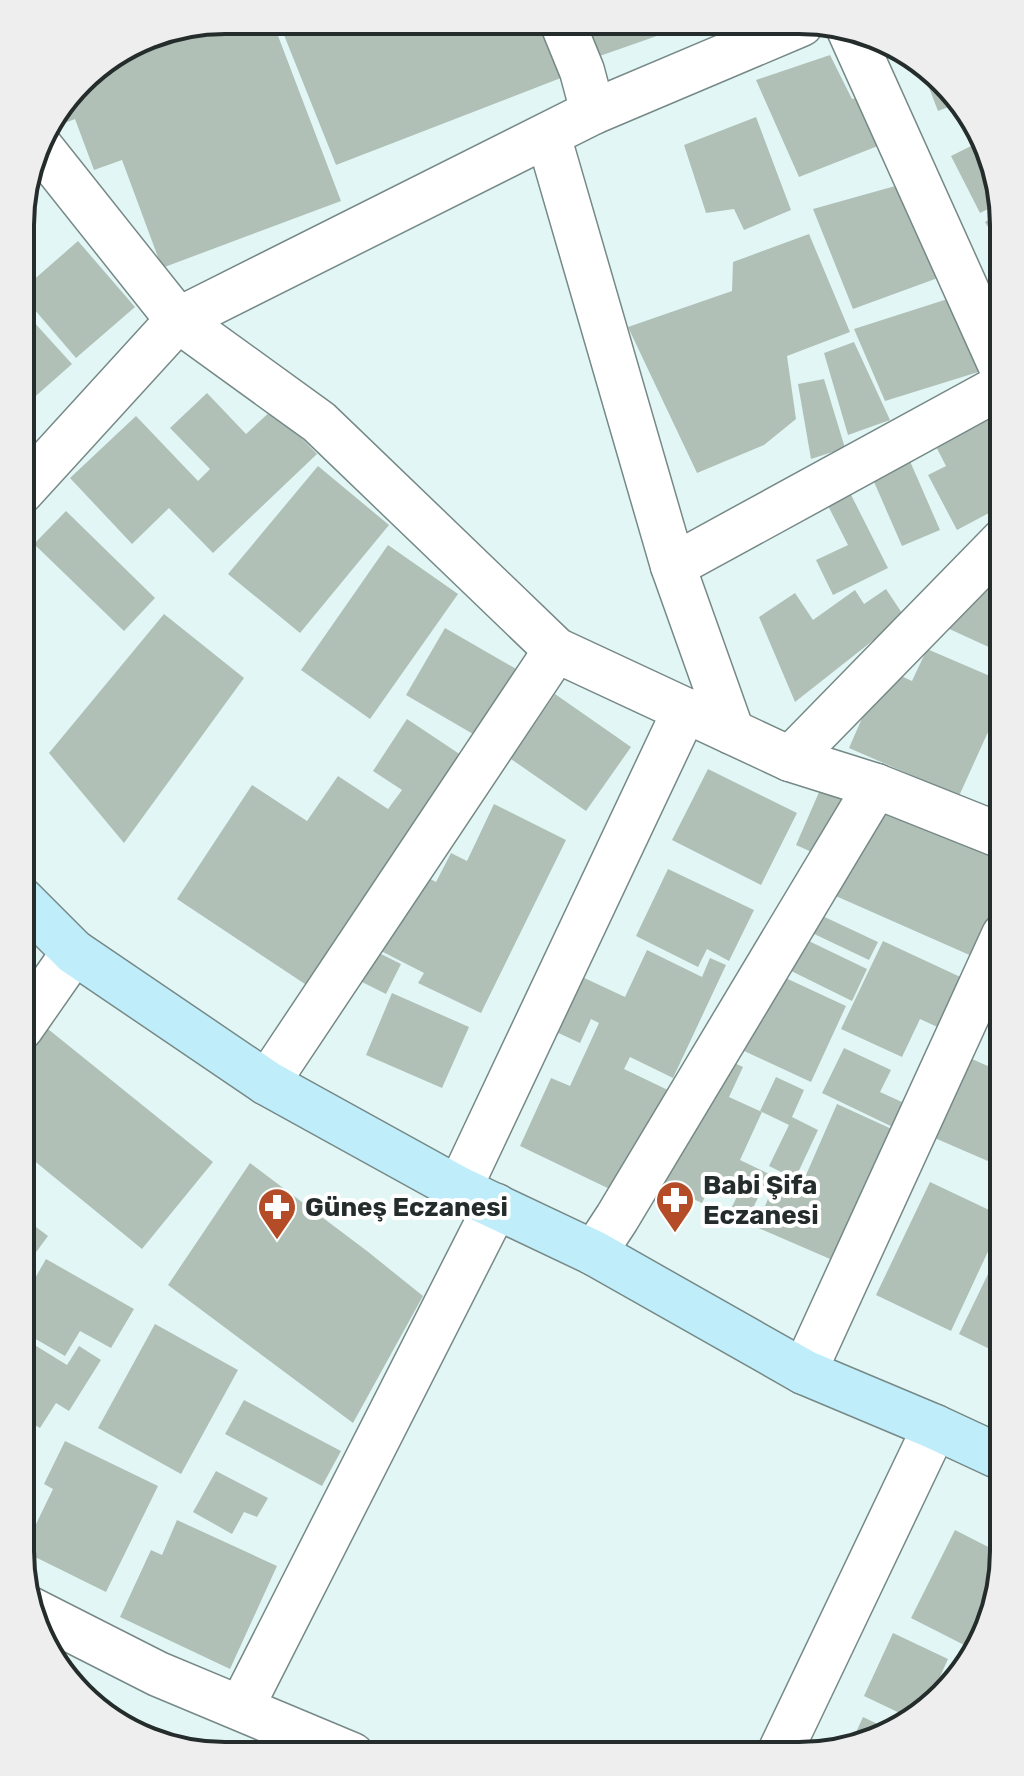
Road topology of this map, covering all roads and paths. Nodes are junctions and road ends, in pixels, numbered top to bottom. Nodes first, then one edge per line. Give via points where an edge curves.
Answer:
1 (567, 34) edge
2 (768, 34) edge
3 (856, 44) edge
4 (593, 112) junction
5 (548, 135) junction
6 (47, 156) edge
7 (178, 320) junction
8 (990, 342) edge
9 (990, 393) edge
10 (34, 478) edge
11 (990, 554) edge
12 (673, 566) junction
13 (556, 650) junction
14 (685, 710) junction
15 (732, 732) junction
16 (790, 759) junction
17 (876, 786) junction
18 (990, 831) edge
19 (34, 912) edge
20 (74, 952) junction
21 (990, 966) edge
22 (34, 1009) edge
23 (267, 1083) junction
24 (477, 1198) junction
25 (594, 1253) junction
26 (804, 1372) junction
27 (935, 1427) junction
28 (990, 1453) edge
29 (47, 1618) edge
30 (241, 1708) junction
31 (321, 1742) edge
32 (785, 1742) edge

1 - 4 street
2 - 4 street
3 - 8 street
4 - 5 street
5 - 7 street
5 - 12 street
6 - 7 street
7 - 10 street
7 - 13 street via 319,422
9 - 12 street
11 - 16 street
12 - 15 street
13 - 14 street
13 - 23 street
14 - 15 street
14 - 24 street
15 - 16 street
16 - 17 street
17 - 18 street
17 - 25 street
19 - 20 street
20 - 22 street
20 - 23 street
21 - 26 street
23 - 24 street
24 - 25 street
24 - 30 street
25 - 26 street
26 - 27 street
27 - 28 street
27 - 32 street
29 - 30 street via 158,1674
30 - 31 street

